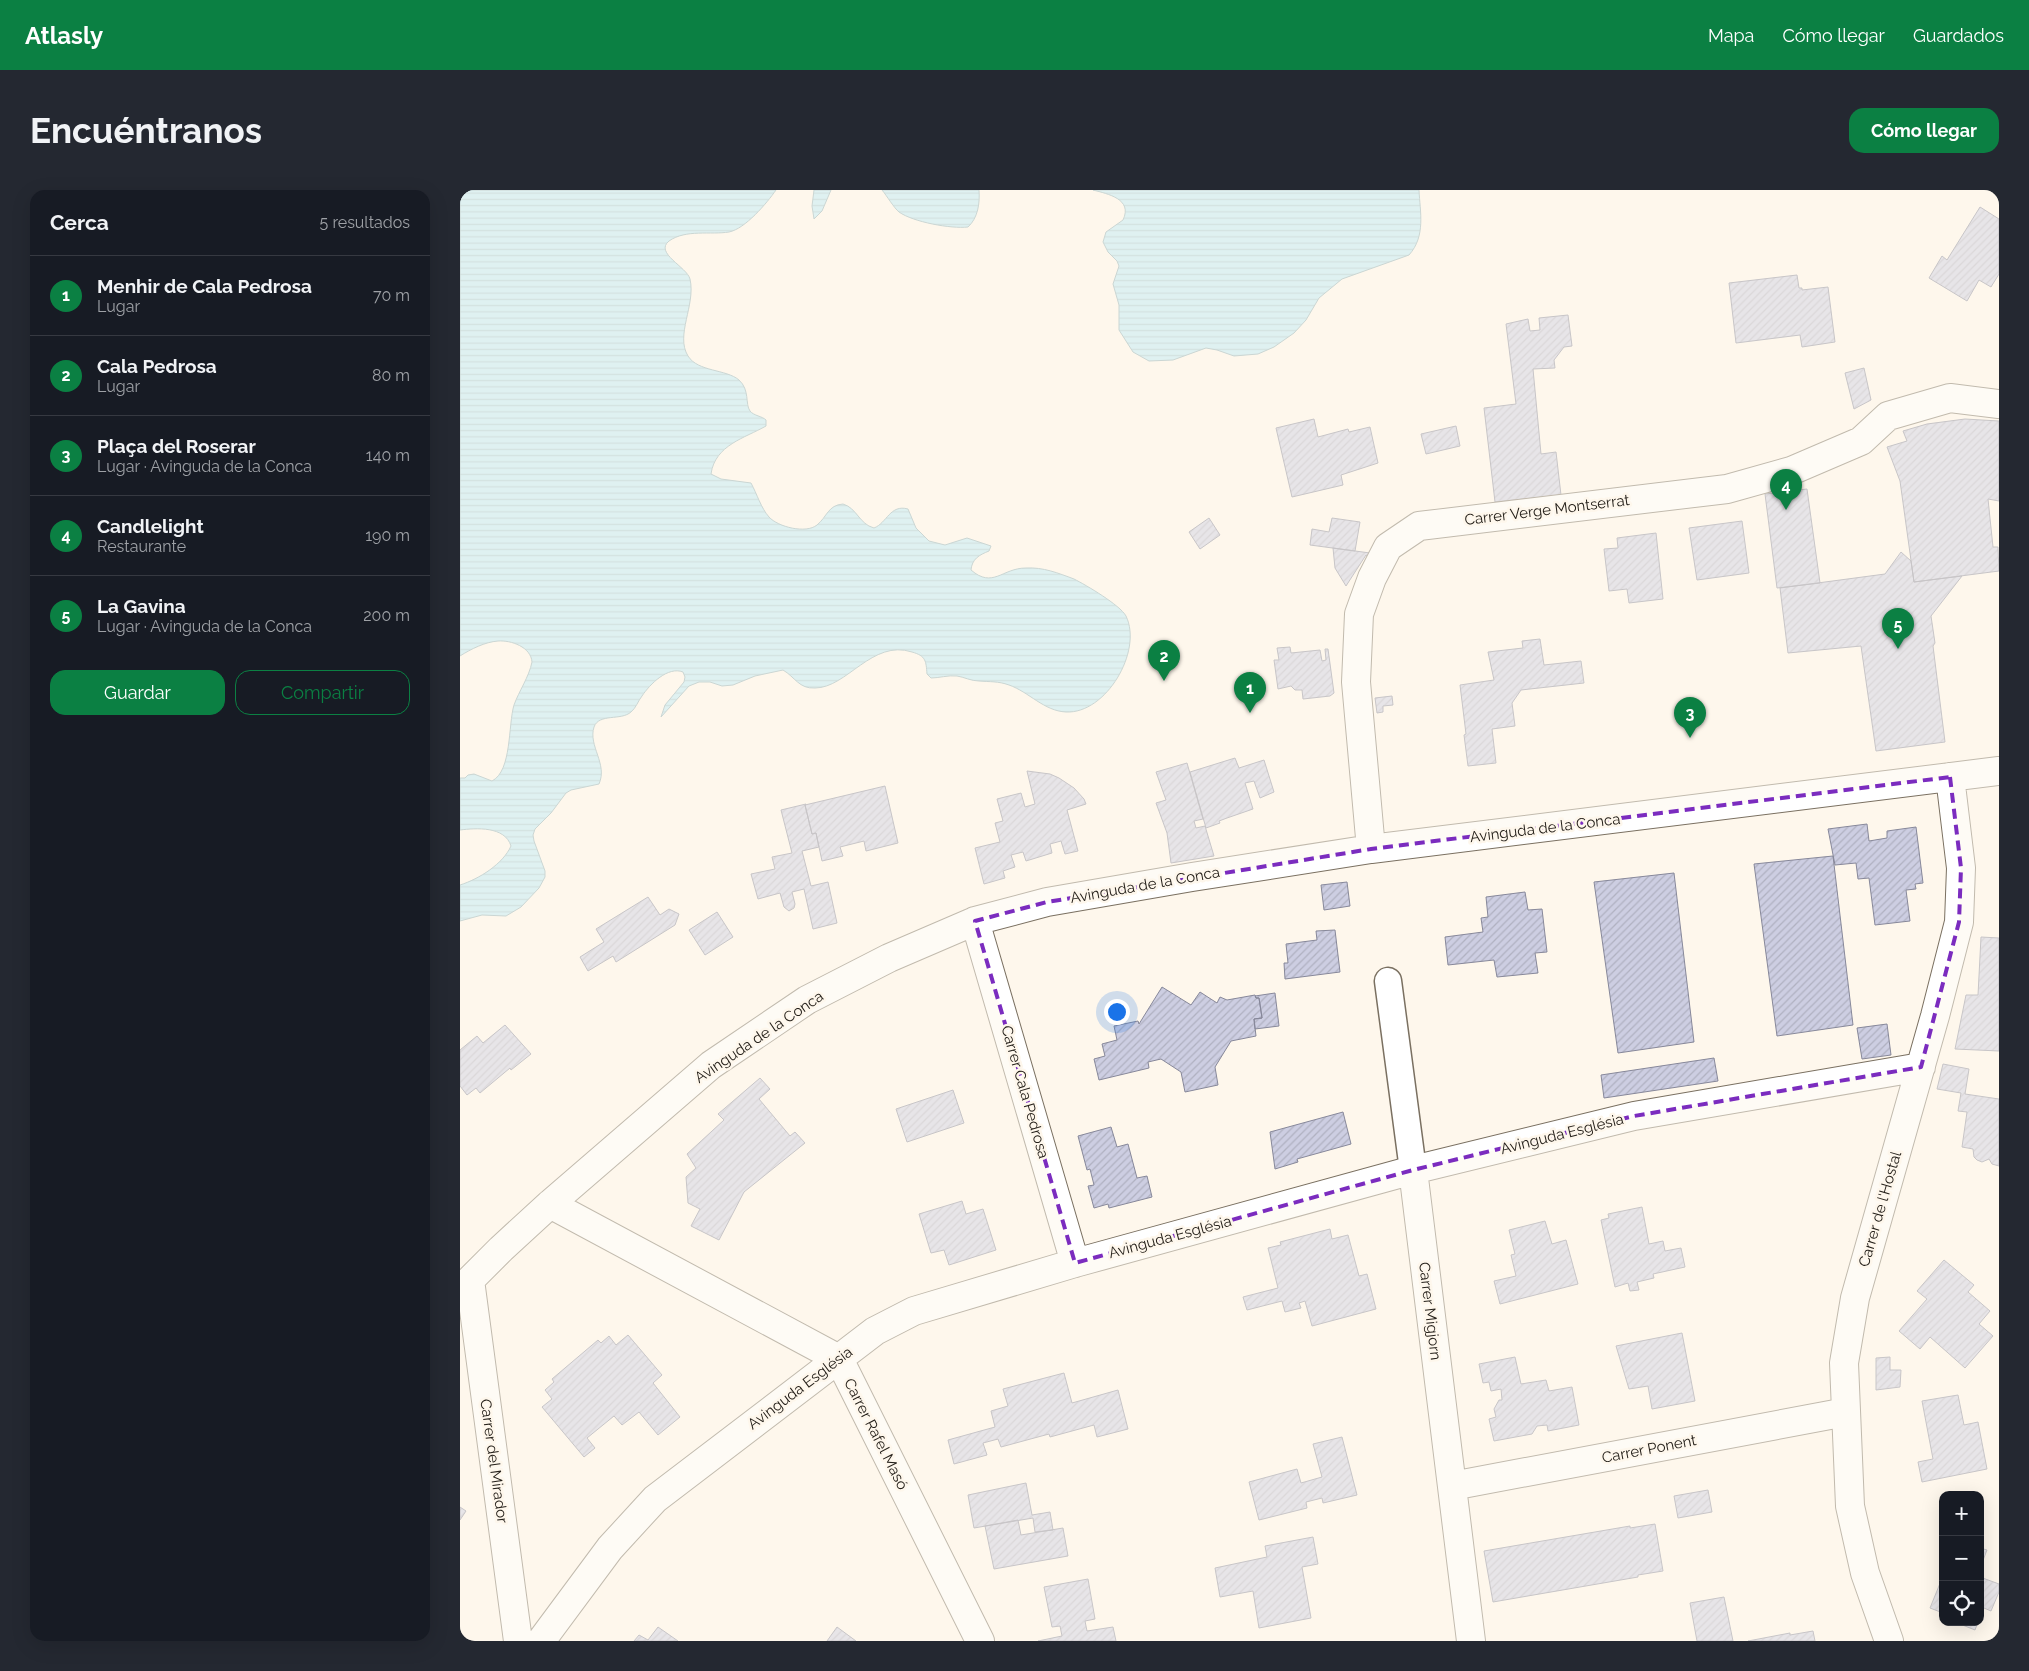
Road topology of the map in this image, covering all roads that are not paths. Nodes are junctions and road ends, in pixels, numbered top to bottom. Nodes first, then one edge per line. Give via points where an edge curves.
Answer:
1 (1999, 404) edge
2 (1999, 771) edge
3 (1950, 777) junction
4 (1371, 849) junction
5 (975, 922) junction
6 (1388, 981) dead end
7 (1921, 1067) junction
8 (1413, 1170) junction
9 (550, 1204) junction
10 (1076, 1263) junction
11 (465, 1285) edge
12 (838, 1359) junction
13 (1846, 1412) junction
14 (1452, 1486) junction
15 (518, 1641) edge
16 (541, 1641) edge
17 (980, 1641) edge
18 (1471, 1641) edge
19 (1889, 1641) edge

1 - 4 street, Carrer Verge Montserrat via 1950,398 1888,416 1861,441 1791,470 1727,490 1419,526 1388,547 1372,578 1360,614 1357,653 1356,682
2 - 3 street, Avinguda de la Conca
3 - 4 street, Avinguda de la Conca
3 - 7 street, Carrer de l'Hostal via 1961,868 1959,922
4 - 5 street, Avinguda de la Conca via 1047,902
5 - 9 street, Avinguda de la Conca via 889,958 807,1000 711,1065
5 - 10 street, Carrer Cala Pedrosa
6 - 8 street, Carrer Migjorn
7 - 8 street, Avinguda Església via 1634,1116
7 - 13 street, Carrer de l'Hostal via 1855,1298 1844,1363
8 - 10 street, Avinguda Església
8 - 14 street, Carrer Migjorn
9 - 11 street, Avinguda de la Conca
9 - 12 street, Carrer Rafel Masó
10 - 12 street, Avinguda Església via 914,1310 875,1331
11 - 15 street, Carrer del Mirador
12 - 16 street, Avinguda Església via 655,1498 610,1548
12 - 17 street, Carrer Rafel Masó
13 - 14 street, Carrer Ponent
13 - 19 street, Carrer de l'Hostal via 1850,1506 1865,1573
14 - 18 street, Carrer Migjorn

